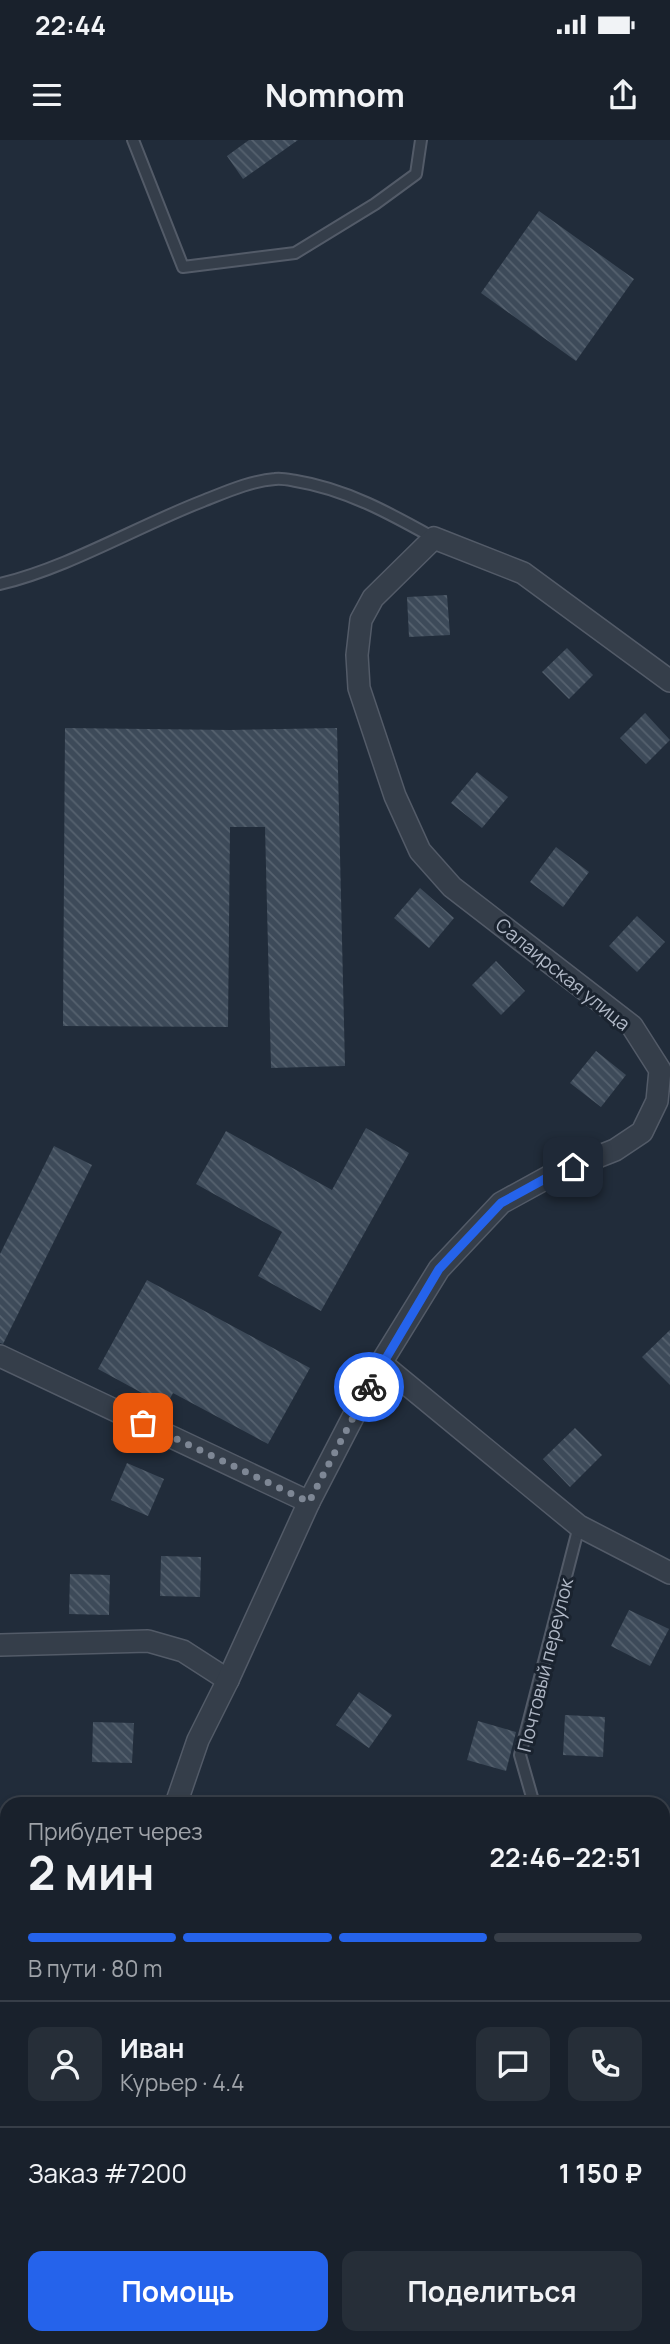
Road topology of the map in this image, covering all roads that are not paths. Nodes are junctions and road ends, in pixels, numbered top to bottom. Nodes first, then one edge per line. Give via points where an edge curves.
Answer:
1 (133, 140) edge
2 (421, 140) edge
3 (435, 538) junction
4 (0, 584) edge
5 (670, 681) edge
6 (0, 1356) edge
7 (382, 1363) junction
8 (309, 1502) junction
9 (579, 1526) junction
10 (670, 1573) edge
11 (0, 1645) edge
12 (228, 1680) junction
13 (178, 1797) edge
14 (532, 1797) edge

1 - 2 lane via 183,267 295,253 415,174
3 - 4 lane via 366,502 316,484 277,478 240,486 23,579
3 - 5 street via 523,573
3 - 7 street, Салаирская улица via 373,598 361,620 359,688 395,796 420,850 452,887 632,1026 660,1070 657,1101 642,1132 615,1150 552,1175 501,1203 439,1269
6 - 8 street
7 - 8 street, Салаирская улица
7 - 9 street
8 - 12 street, Салаирская улица
9 - 10 street
9 - 14 lane, Почтовый переулок via 520,1755
11 - 12 street via 148,1641 183,1651
12 - 13 street, Салаирская улица via 198,1740

